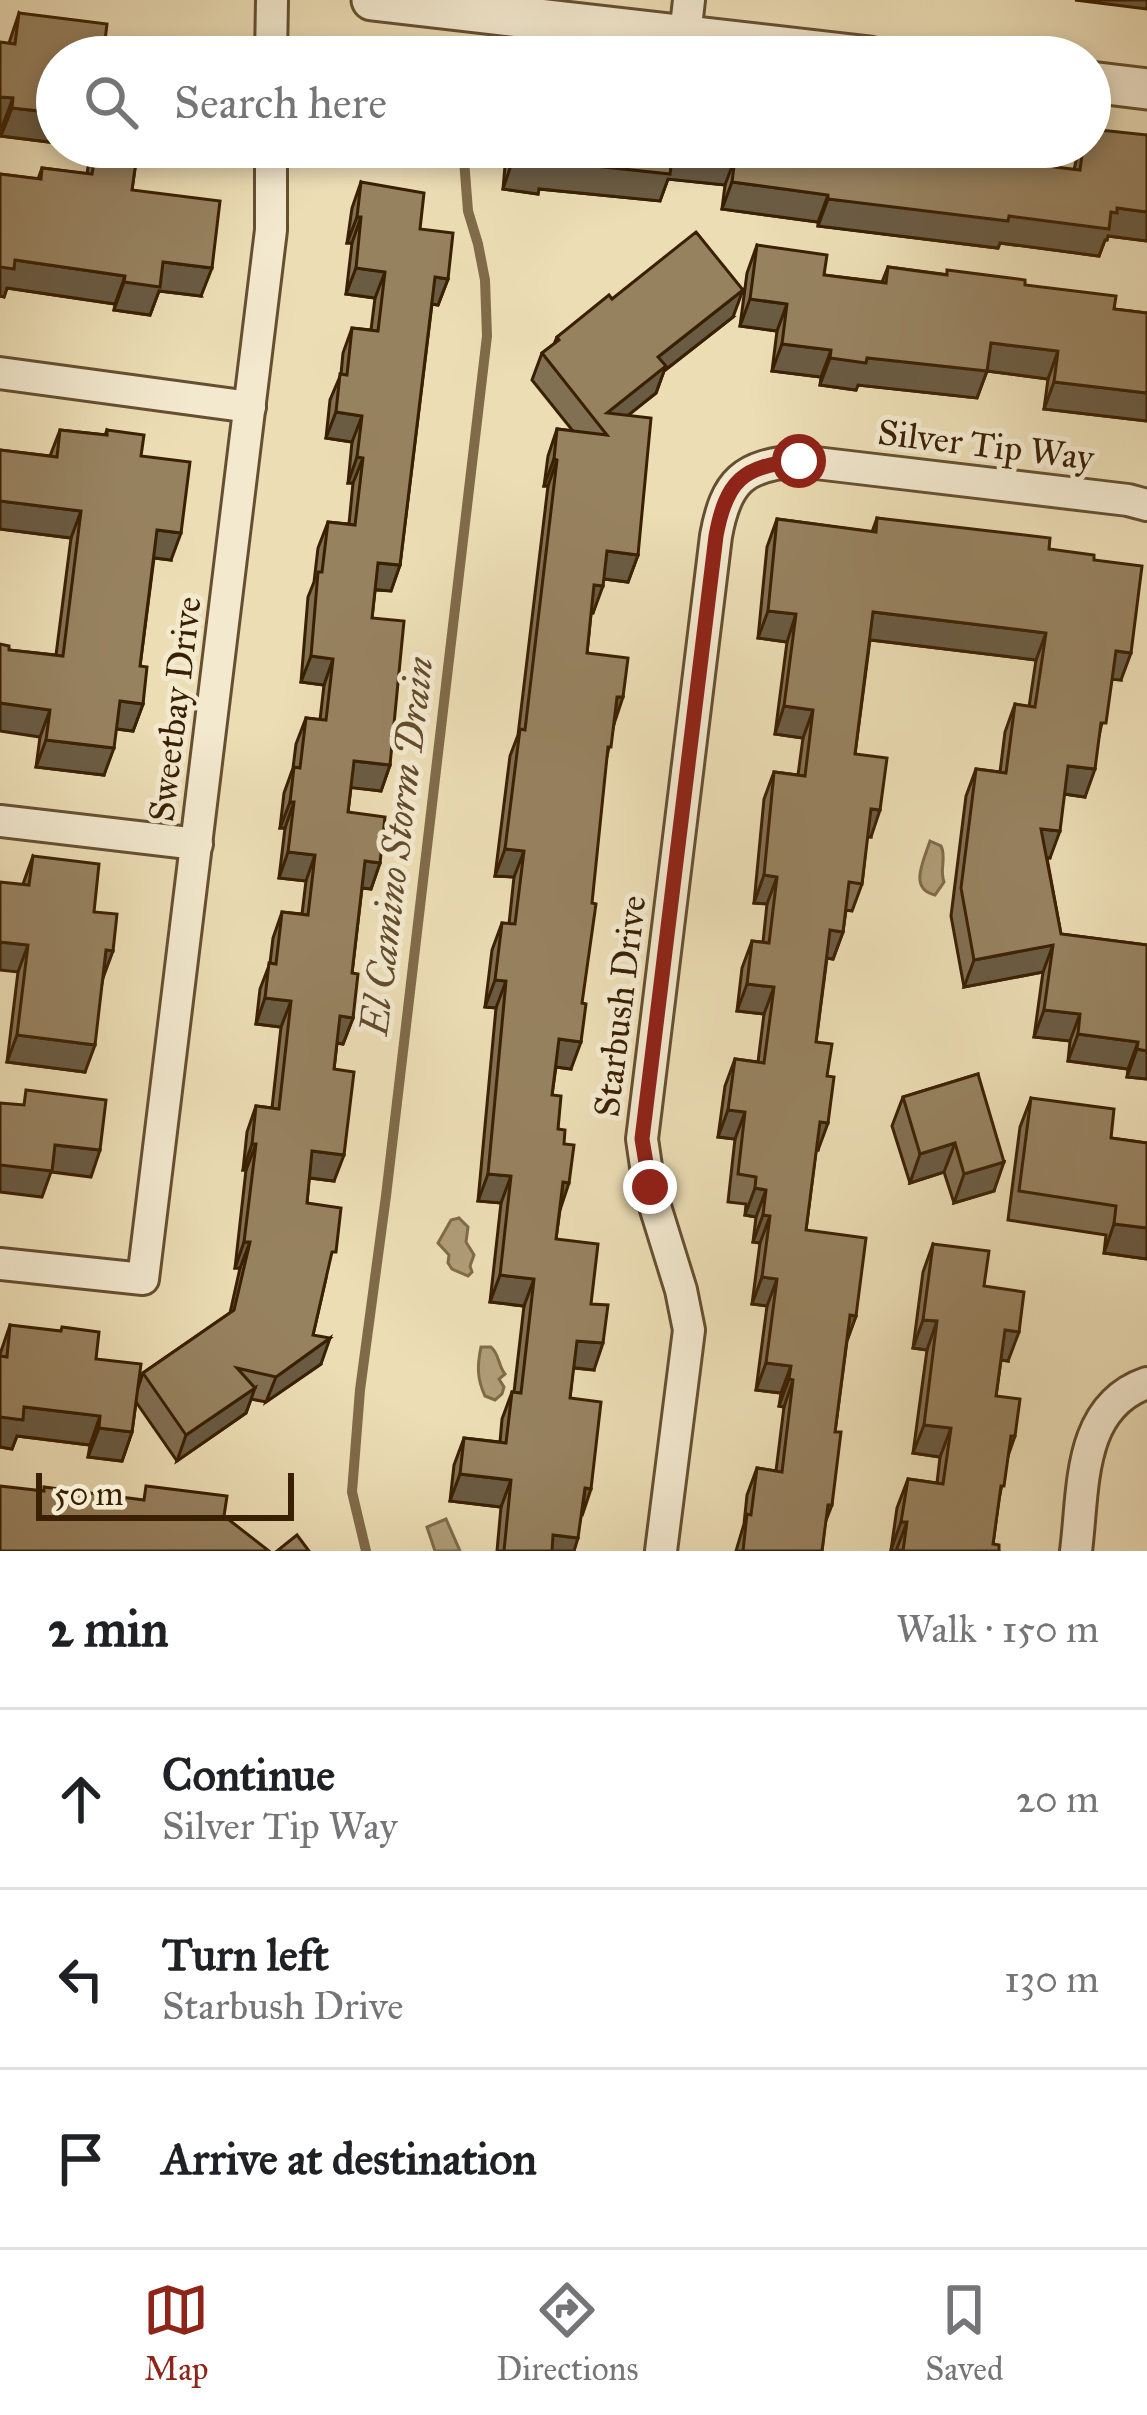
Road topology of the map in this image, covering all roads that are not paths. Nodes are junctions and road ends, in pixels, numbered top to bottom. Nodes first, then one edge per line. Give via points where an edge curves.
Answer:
1 (272, 0) edge
2 (372, 0) edge
3 (687, 18) edge
4 (272, 36) edge
5 (771, 36) edge
6 (1111, 84) edge
7 (1147, 88) edge
8 (271, 168) edge
9 (0, 373) edge
10 (250, 407) junction
11 (746, 475) joint
12 (1147, 505) edge
13 (0, 821) edge
14 (197, 844) junction
15 (0, 1264) edge
16 (1139, 1386) edge
17 (661, 1551) edge
18 (1076, 1551) edge

1 - 4 street
2 - 3 street
3 - 5 street
6 - 7 street
8 - 10 street, Sweetbay Drive
9 - 10 street
10 - 14 street, Sweetbay Drive
11 - 12 street, Silver Tip Way via 799,461
11 - 17 street, Starbush Drive via 722,506 716,536 642,1139 689,1330
13 - 14 street
14 - 15 street, Sweetbay Drive via 143,1279
16 - 18 street via 1113,1402 1090,1441

